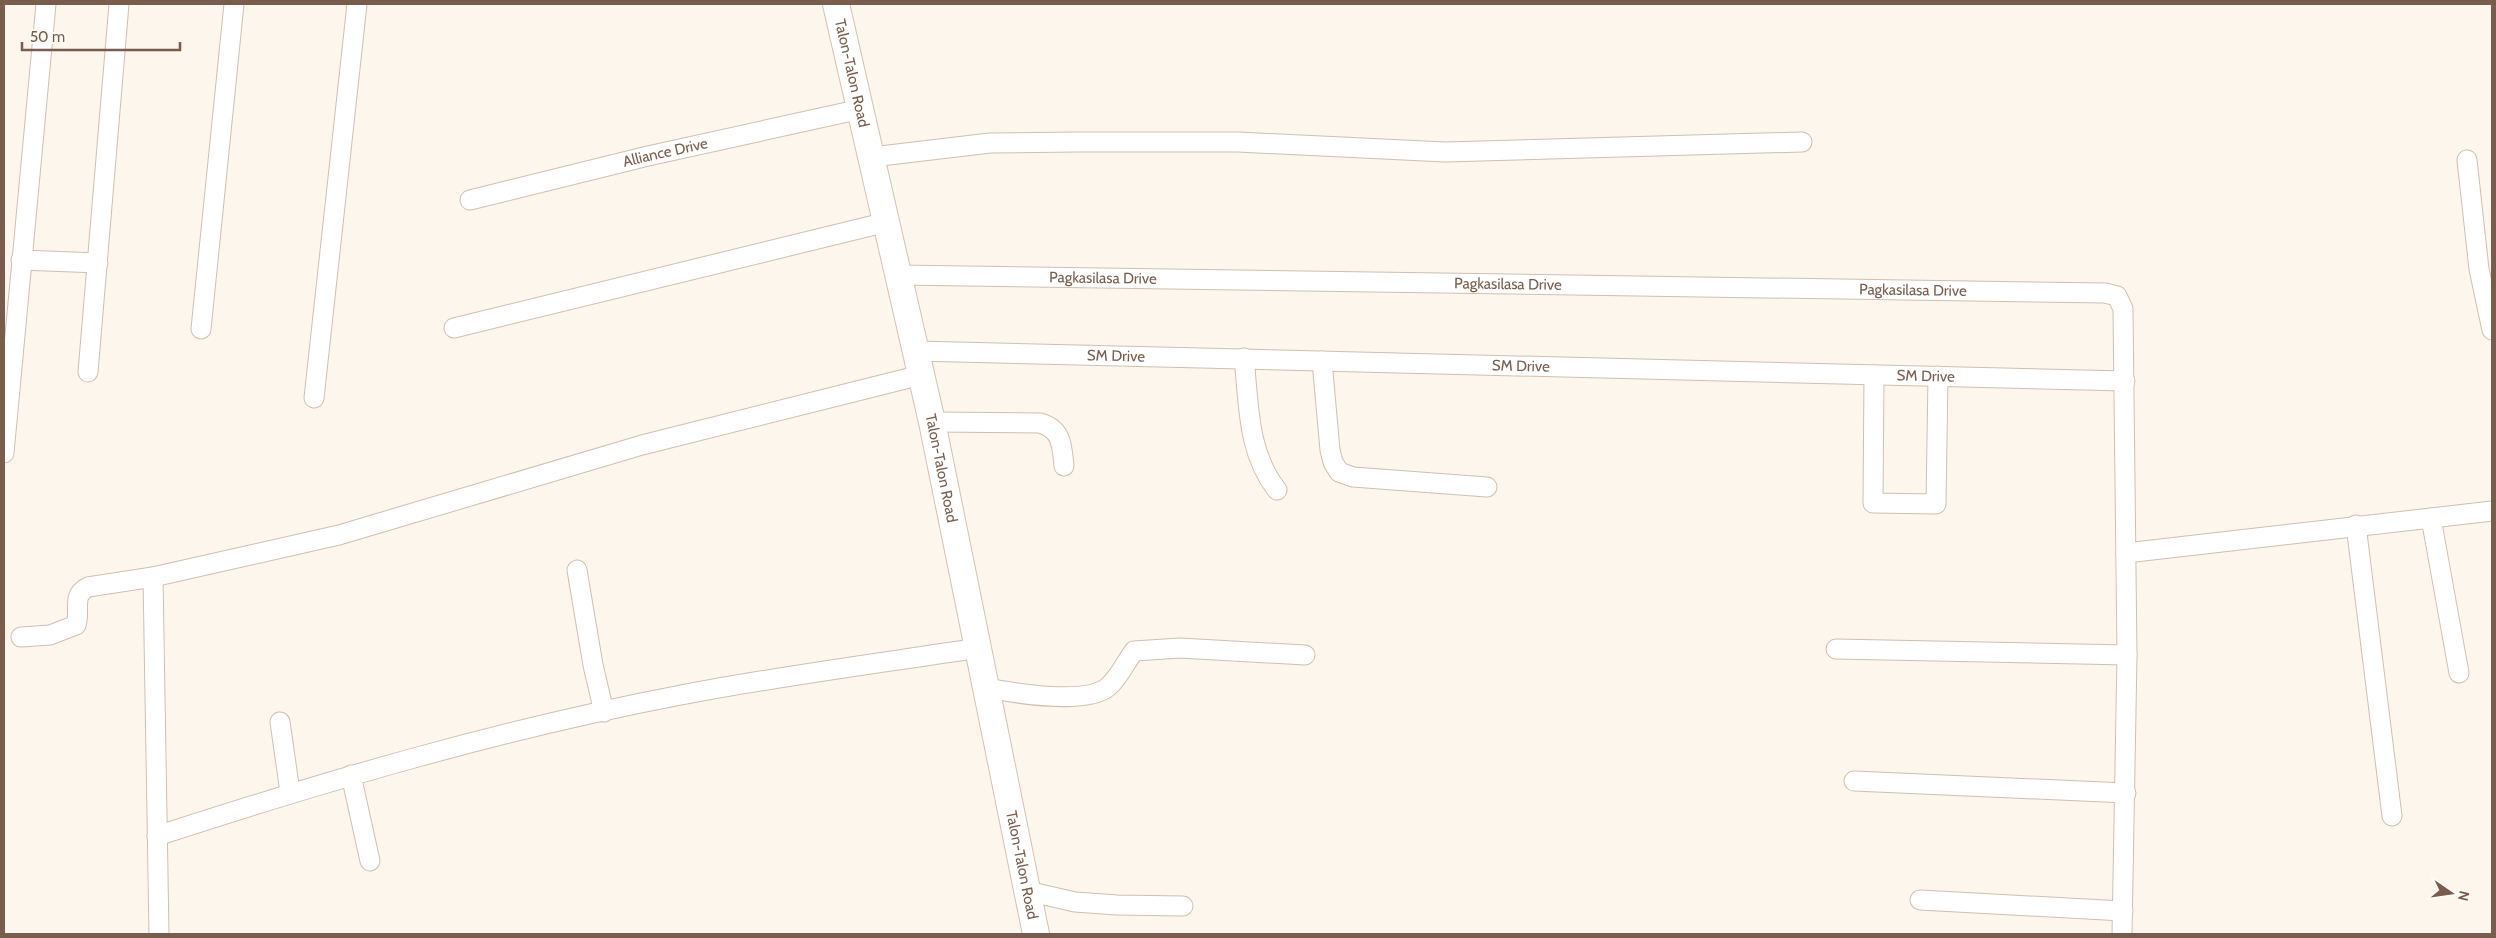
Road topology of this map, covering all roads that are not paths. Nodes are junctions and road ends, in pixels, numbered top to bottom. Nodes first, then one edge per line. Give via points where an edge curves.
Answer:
1 (46, 4) edge
2 (119, 4) edge
3 (234, 4) edge
4 (357, 4) edge
5 (836, 4) edge
6 (861, 109) junction
7 (1802, 142) dead end
8 (872, 157) junction
9 (2467, 160) dead end
10 (470, 200) dead end
11 (887, 222) junction
12 (21, 260) junction
13 (98, 263) junction
14 (899, 275) junction
15 (454, 328) dead end
16 (201, 329) dead end
17 (2492, 330) edge
18 (1244, 358) junction
19 (1322, 361) junction
20 (919, 363) junction
21 (88, 372) dead end
22 (1874, 375) junction
23 (1938, 376) junction
24 (2125, 380) junction
25 (314, 398) dead end
26 (932, 422) junction
27 (4, 453) edge
28 (1064, 466) dead end
29 (1486, 487) dead end
30 (1277, 490) dead end
31 (2492, 511) edge
32 (2431, 518) junction
33 (2356, 525) junction
34 (2126, 552) junction
35 (577, 570) dead end
36 (153, 577) junction
37 (21, 637) dead end
38 (979, 648) junction
39 (1836, 649) dead end
40 (1305, 655) dead end
41 (2128, 655) junction
42 (2459, 674) dead end
43 (987, 688) junction
44 (604, 712) junction
45 (280, 722) dead end
46 (350, 775) junction
47 (1854, 781) dead end
48 (290, 792) junction
49 (2126, 793) junction
50 (2392, 816) dead end
51 (157, 836) junction
52 (370, 861) dead end
53 (1027, 892) junction
54 (1920, 900) dead end
55 (1183, 906) dead end
56 (2123, 911) junction
57 (159, 934) edge
58 (1036, 934) edge
59 (2122, 934) edge

1 - 12 street
2 - 13 street
3 - 16 street
4 - 25 street
5 - 6 street, Talon-Talon Road
6 - 8 street, Talon-Talon Road
6 - 10 street, Alliance Drive via 648,156
7 - 8 street via 1445,152 1238,142 1078,142 990,144
8 - 11 street, Talon-Talon Road
9 - 17 street via 2479,269
11 - 14 street, Talon-Talon Road
11 - 15 street
12 - 13 street
12 - 27 street
13 - 21 street
14 - 20 street, Talon-Talon Road
14 - 24 street, Pagkasilasa Drive via 2105,293 2117,296 2123,309
18 - 19 street, SM Drive
18 - 20 street, SM Drive
18 - 30 street via 1252,431 1259,460
19 - 22 street, SM Drive
19 - 29 street via 1330,450 1339,472 1353,477
20 - 26 street, Talon-Talon Road
20 - 36 street, SM Drive via 339,535
22 - 23 street, SM Drive
22 - 23 street via 1873,503 1936,504
23 - 24 street, SM Drive
24 - 34 street
26 - 28 street via 1040,423 1050,426 1059,437
26 - 38 street, Talon-Talon Road
31 - 32 street
32 - 33 street
32 - 42 street
33 - 34 street
33 - 50 street
34 - 41 street
35 - 44 street
36 - 37 street, SM Drive via 80,590 76,625 50,635
36 - 51 street
38 - 43 street, Talon-Talon Road
38 - 44 street via 681,695
39 - 41 street
40 - 43 street via 1180,648 1134,651 1108,687 1092,696 1046,696
41 - 49 street
43 - 53 street, Talon-Talon Road
44 - 46 street via 512,732
45 - 48 street
46 - 48 street
46 - 52 street
47 - 49 street
48 - 51 street
49 - 56 street
51 - 57 street
53 - 55 street via 1075,902
53 - 58 street, Talon-Talon Road
54 - 56 street
56 - 59 street

